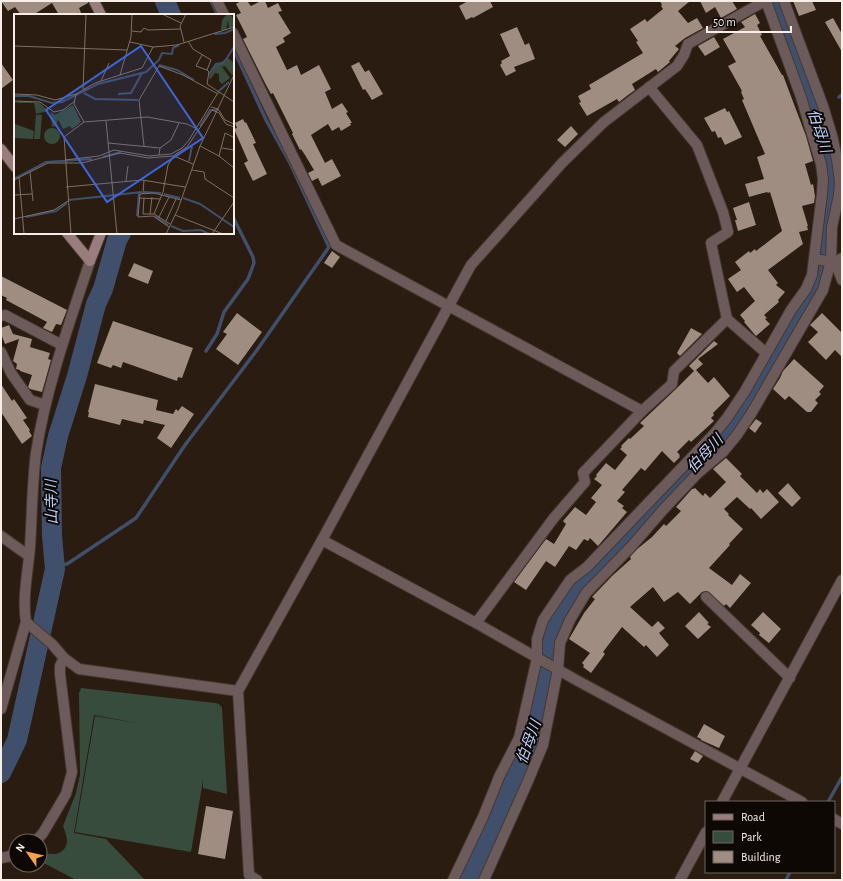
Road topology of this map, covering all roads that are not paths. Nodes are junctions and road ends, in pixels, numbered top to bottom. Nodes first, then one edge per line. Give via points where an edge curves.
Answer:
1 (94, 1) edge
2 (217, 1) edge
3 (765, 1) edge
4 (784, 1) edge
5 (100, 14) edge
6 (224, 14) edge
7 (234, 35) edge
8 (650, 87) junction
9 (824, 111) junction
10 (807, 117) junction
11 (1, 149) edge
12 (14, 166) edge
13 (68, 234) edge
14 (101, 234) edge
15 (814, 259) junction
16 (836, 260) edge
17 (90, 261) junction
18 (842, 280) edge
19 (449, 306) junction
20 (1, 316) edge
21 (728, 319) junction
22 (62, 346) junction
23 (1, 352) edge
24 (766, 353) junction
25 (45, 405) junction
26 (642, 411) junction
27 (630, 521) junction
28 (643, 532) junction
29 (1, 536) edge
30 (322, 540) junction
31 (29, 556) junction
32 (842, 580) edge
33 (706, 597) dead end
34 (476, 624) junction
35 (29, 625) junction
36 (64, 658) junction
37 (539, 659) junction
38 (555, 668) junction
39 (790, 678) junction
40 (238, 691) junction
41 (1, 709) edge
42 (741, 768) junction
43 (723, 801) edge
44 (800, 801) edge
45 (44, 833) edge
46 (705, 834) edge
47 (256, 880) edge
48 (453, 880) edge
49 (484, 880) edge
50 (680, 880) edge

1 - 5 main road
2 - 6 street
3 - 8 street via 688,44 677,66
3 - 10 street
4 - 9 street
7 - 19 street via 336,245
8 - 19 street via 604,122 562,163 471,265
8 - 21 street via 697,145 723,212 728,232 711,242
9 - 10 street
9 - 16 street via 833,138 840,181 832,227
10 - 15 street via 823,179
11 - 12 main road
13 - 17 main road
14 - 17 main road
15 - 16 street
15 - 24 street via 812,275 806,289
16 - 18 street
16 - 28 street via 823,290 737,435
17 - 22 street
19 - 26 street
19 - 30 street
20 - 22 street via 5,315
21 - 24 street
21 - 26 street via 674,371 672,384
22 - 25 street
23 - 25 street via 11,374 30,400
24 - 27 street via 727,418
25 - 31 street via 36,454
26 - 34 street via 583,473 585,482 553,519
27 - 28 street
27 - 37 street via 587,567 570,580 554,603 543,620 537,639
28 - 38 street via 586,593 560,643
29 - 31 street
30 - 34 street
30 - 40 street
31 - 35 street via 24,609
32 - 39 street
33 - 39 street
34 - 37 street
35 - 36 street
35 - 41 street
36 - 40 street via 79,669
36 - 45 street via 60,674 72,772 66,794
37 - 38 street
37 - 48 street via 519,738
38 - 42 street
38 - 49 street via 543,745
39 - 42 street
40 - 47 street via 249,875
42 - 43 street
42 - 44 street
46 - 50 street

